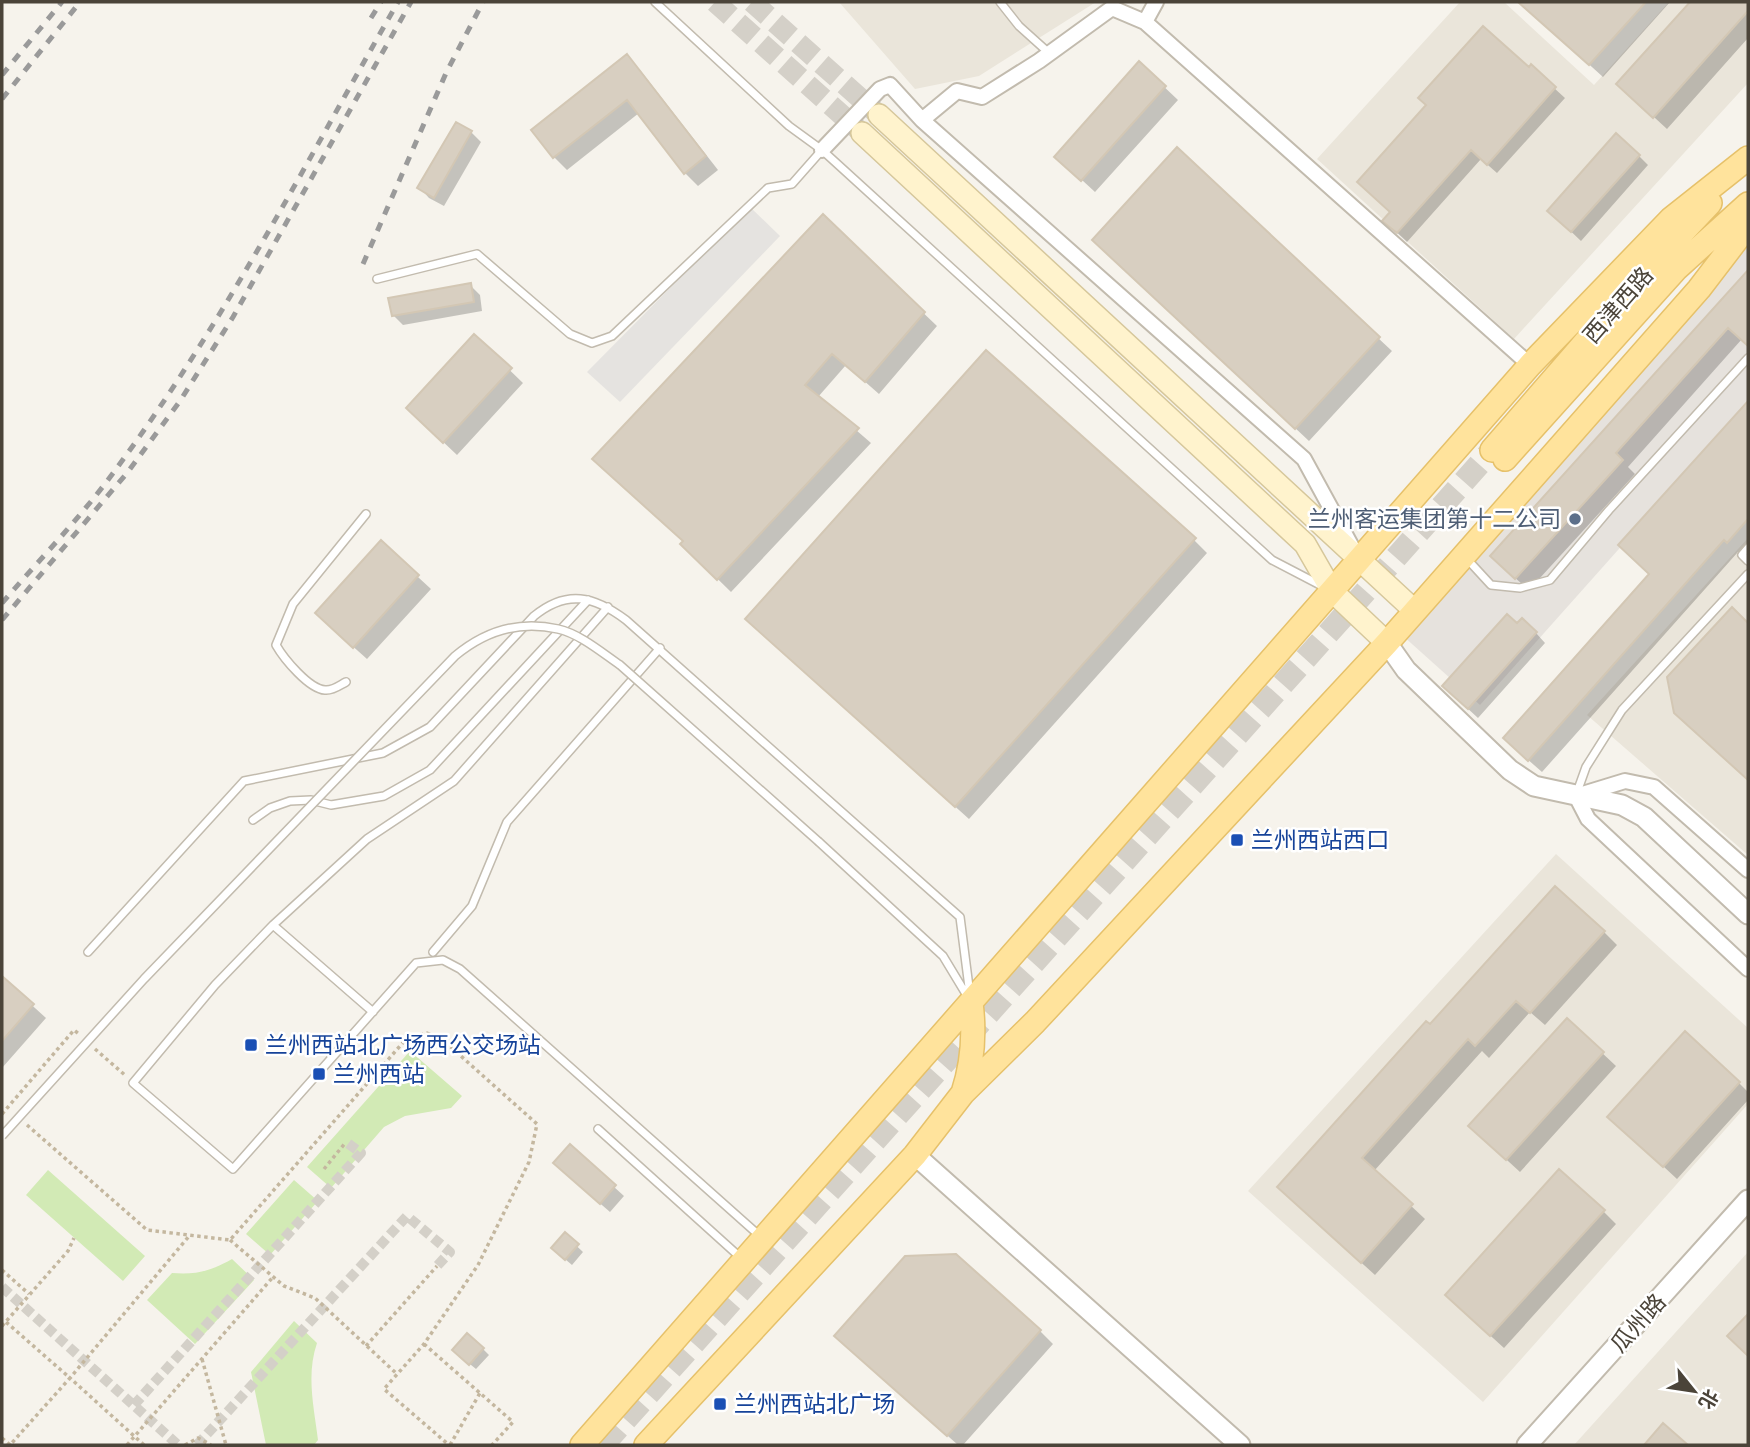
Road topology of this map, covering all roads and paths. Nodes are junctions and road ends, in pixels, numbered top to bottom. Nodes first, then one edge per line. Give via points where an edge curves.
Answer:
1 (655, 2) edge
2 (1000, 2) edge
3 (1156, 2) edge
4 (1113, 5) edge
5 (1145, 22) junction
6 (1049, 53) junction
7 (878, 115) tunnel mouth
8 (922, 120) junction
9 (862, 133) tunnel mouth
10 (822, 150) junction
11 (1748, 160) edge
12 (1748, 204) edge
13 (1748, 225) edge
14 (377, 279) dead end
15 (1748, 358) edge
16 (1530, 365) junction
17 (366, 514) dead end
18 (1748, 548) edge
19 (1465, 556) junction
20 (1360, 560) junction
21 (1748, 561) edge
22 (1748, 574) edge
23 (1332, 591) junction
24 (588, 600) junction
25 (608, 607) junction
26 (1415, 611) junction
27 (1387, 643) junction
28 (660, 648) junction
29 (346, 682) dead end
30 (1576, 796) junction
31 (253, 820) dead end
32 (1748, 870) edge
33 (1748, 914) edge
34 (273, 925) junction
35 (88, 952) dead end
36 (433, 952) dead end
37 (1748, 969) edge
38 (971, 1003) junction
39 (373, 1012) junction
40 (501, 1091) dead end
41 (963, 1093) junction
42 (598, 1129) dead end
43 (2, 1136) edge
44 (346, 1142) dead end
45 (915, 1155) junction
46 (324, 1170) dead end
47 (1748, 1200) edge
48 (190, 1235) dead end
49 (74, 1238) dead end
50 (762, 1238) junction
51 (230, 1240) dead end
52 (743, 1260) junction
53 (437, 1266) tunnel mouth
54 (2, 1270) edge
55 (273, 1277) junction
56 (29, 1294) junction
57 (4, 1324) edge
58 (424, 1344) junction
59 (366, 1346) junction
60 (202, 1359) junction
61 (397, 1374) junction
62 (70, 1378) junction
63 (480, 1393) junction
64 (134, 1436) junction
65 (2, 1438) edge
66 (10, 1445) edge
67 (127, 1445) edge
68 (144, 1445) edge
69 (185, 1445) edge
70 (211, 1445) edge
71 (226, 1445) edge
72 (450, 1445) edge
73 (492, 1445) edge
74 (582, 1445) edge
75 (646, 1445) edge
76 (1240, 1445) edge
77 (1527, 1445) edge

1 - 10 lane via 789,126
2 - 6 lane
3 - 5 street
4 - 5 street
4 - 6 street
5 - 16 street
6 - 8 street via 982,97 957,91
7 - 20 main road
8 - 10 street via 890,85 880,89
8 - 20 street via 1304,459
9 - 23 main road via 1306,544
10 - 14 lane via 792,184 768,188 612,336 592,343 570,334 477,254
10 - 23 lane via 1272,559
11 - 12 main road, 西津西路 via 1661,255 1498,454 1676,269
11 - 16 main road, 西津西路 via 1671,219
13 - 19 main road via 1699,289
15 - 19 lane via 1550,580 1520,588 1491,585
16 - 20 main road, 西津西路
17 - 29 lane via 293,604 276,645 284,659 313,685 324,690
18 - 21 lane via 1742,555
19 - 26 main road
20 - 23 main road, 西津西路
20 - 26 main road
22 - 30 lane via 1622,710 1586,767
23 - 27 main road
23 - 38 main road, 西津西路
24 - 25 lane
24 - 31 lane via 430,770 384,796 331,805 290,801
24 - 35 lane via 573,598 545,606 430,727 383,753 244,781
25 - 28 lane
25 - 34 lane via 454,781 367,839
26 - 27 main road
27 - 30 street via 1406,670 1510,770 1534,786
27 - 41 main road via 1035,1022
28 - 36 lane via 506,822 472,906
28 - 38 lane via 960,917
30 - 32 street via 1625,781 1654,787
30 - 33 street via 1622,805 1644,817
30 - 37 street via 1588,819
34 - 39 lane
34 - 39 lane via 215,985 133,1083 143,1092 233,1169
38 - 41 main road via 973,1048
38 - 43 lane, bridge via 943,956 620,665 559,629 503,629 475,639 455,656 144,979
38 - 50 main road, 西津西路
39 - 50 lane via 416,963 443,960 460,969
40 - 58 path via 537,1124 529,1162 478,1265
41 - 45 main road
42 - 52 lane
44 - 46 path
45 - 75 main road
45 - 76 street
47 - 77 street, 瓜州路
48 - 62 path
49 - 56 path
50 - 52 main road, 西津西路
51 - 55 path
52 - 74 main road, 西津西路
53 - 59 path
54 - 56 path
55 - 59 path via 315,1298
55 - 60 path
56 - 57 path
57 - 62 path
58 - 61 path
58 - 63 path
59 - 61 path
60 - 64 path
60 - 71 path
61 - 72 path via 384,1389
62 - 64 path
62 - 66 path
63 - 72 path
63 - 73 path via 513,1422
64 - 67 path
64 - 68 path
65 - 66 path
69 - 70 path via 198,1438

